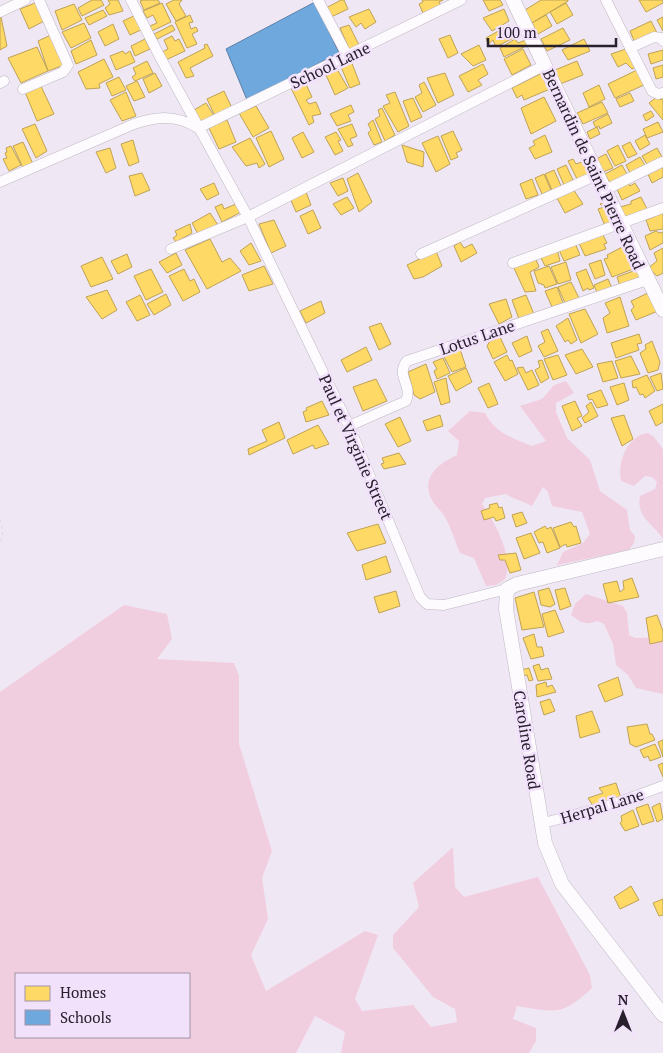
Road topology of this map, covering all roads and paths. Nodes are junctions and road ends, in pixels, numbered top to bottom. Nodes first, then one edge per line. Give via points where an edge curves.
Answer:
1 (25, 0) edge
2 (39, 0) edge
3 (131, 0) edge
4 (318, 0) edge
5 (461, 0) edge
6 (513, 0) edge
7 (606, 0) edge
8 (0, 12) edge
9 (663, 41) edge
10 (630, 48) junction
11 (348, 57) junction
12 (545, 65) junction
13 (23, 88) dead end
14 (663, 93) edge
15 (198, 128) junction
16 (662, 162) edge
17 (597, 175) junction
18 (0, 182) edge
19 (605, 190) junction
20 (663, 208) edge
21 (248, 217) junction
22 (621, 224) junction
23 (171, 249) dead end
24 (421, 254) dead end
25 (512, 263) dead end
26 (648, 280) junction
27 (663, 310) edge
28 (349, 426) junction
29 (0, 520) edge
30 (0, 546) edge
31 (663, 548) edge
32 (507, 589) junction
33 (663, 786) edge
34 (540, 824) junction
35 (663, 1015) edge

1 - 8 street
2 - 13 street via 68,65 63,72
3 - 15 street, Paul et Virginie Street
4 - 11 street
5 - 11 street, School Lane
6 - 12 main road, Bernardin de Saint Pierre Road
7 - 10 street
9 - 10 street via 654,37
10 - 14 street via 652,91
11 - 15 street, School Lane
12 - 17 main road, Bernardin de Saint Pierre Road
12 - 21 street
15 - 18 street via 186,121 155,117
15 - 21 street, Paul et Virginie Street
16 - 19 street
17 - 19 main road, Bernardin de Saint Pierre Road
17 - 24 street
19 - 22 main road, Bernardin de Saint Pierre Road
20 - 22 street
21 - 23 street
21 - 28 street, Paul et Virginie Street
22 - 25 street
22 - 26 main road, Bernardin de Saint Pierre Road
26 - 27 main road, Bernardin de Saint Pierre Road
26 - 28 street, Lotus Lane via 407,361 401,374 408,386 406,402
28 - 32 street, Paul et Virginie Street via 420,597 427,604 444,605
29 - 30 path
31 - 32 main road
32 - 34 main road, Caroline Road via 506,609
33 - 34 street, Herpal Lane via 614,804
34 - 35 main road, Caroline Road via 562,884

